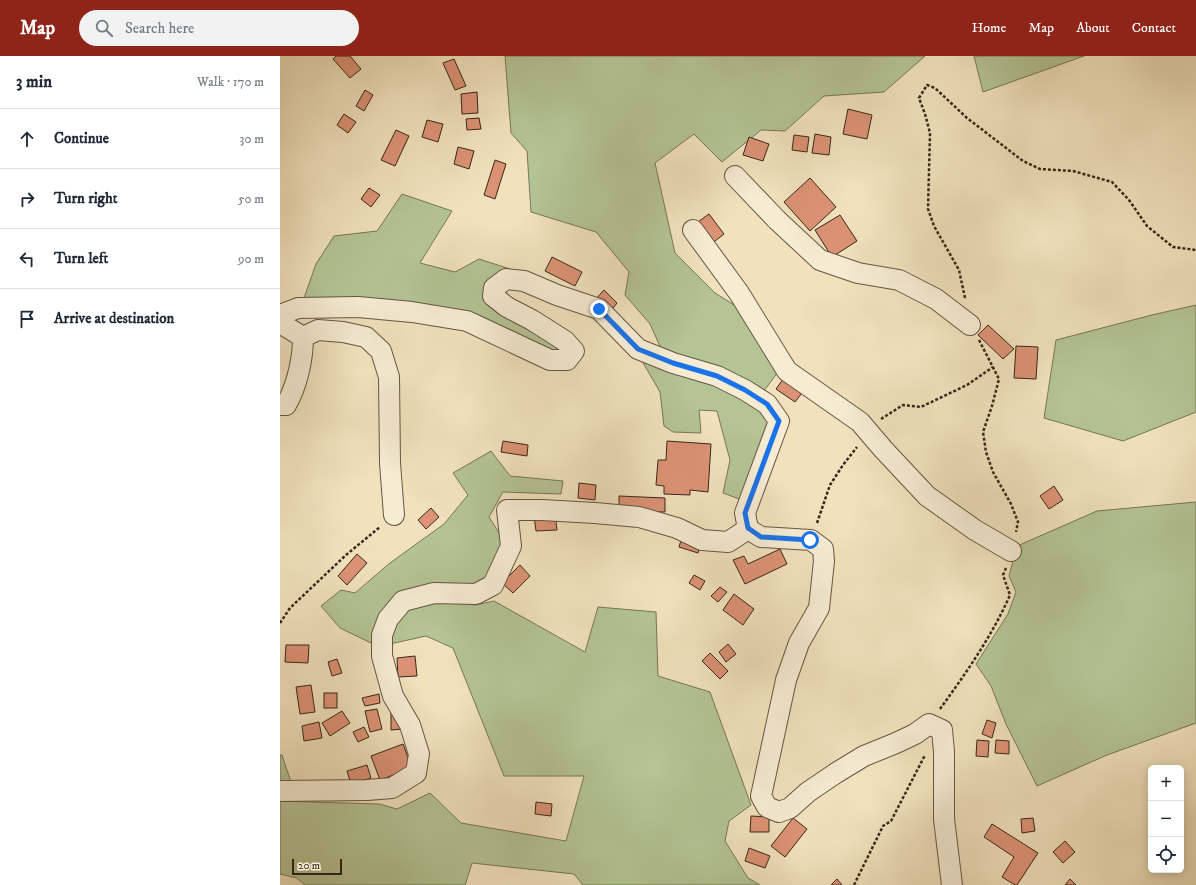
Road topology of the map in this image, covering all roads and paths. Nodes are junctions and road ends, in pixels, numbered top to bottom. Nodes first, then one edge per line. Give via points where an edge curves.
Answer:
1 (736, 176) dead end
2 (693, 230) dead end
3 (1196, 250) edge
4 (281, 316) edge
5 (970, 325) junction
6 (302, 337) junction
7 (280, 405) edge
8 (394, 515) joint
9 (748, 528) junction
10 (1011, 551) junction
11 (280, 623) edge
12 (929, 724) junction
13 (926, 753) dead end
14 (280, 791) edge
15 (854, 885) edge
16 (952, 885) edge

1 - 5 street via 777,220 820,260 858,273 899,280 936,299
2 - 10 street via 739,293 787,371 860,422 927,496 975,530
3 - 5 path via 1173,247 1147,226 1129,200 1112,182 1073,171 1040,169 1023,161 967,118 935,88 926,85 919,98 930,133 928,209 934,226 959,270
4 - 6 street
4 - 9 street via 298,308 358,306 412,312 467,321 550,360 567,360 574,351 565,341 507,307 493,296 494,288 506,279 524,281 599,309 638,349 717,376 745,390 767,404 779,421 745,513
5 - 10 path via 999,379 983,432 993,472 1018,522
6 - 7 street via 303,350 293,392 286,405
6 - 8 street via 318,330 343,332 366,337 382,351 389,378 390,463
8 - 11 path via 327,572 290,608
9 - 12 street via 761,537 810,540 823,549 824,561 819,608 799,643 781,701 761,796 767,807 779,812 790,808 836,772 864,756 896,744
9 - 14 street via 728,542 702,540 676,528 639,517 508,510 511,546 494,585 476,594 434,593 403,601 388,619 382,636 382,656 393,696 410,725 419,754 416,773 392,788
10 - 12 path via 1003,575 1010,595 1002,613 984,647
12 - 16 street via 942,730 944,819
13 - 15 path via 891,821 883,826

